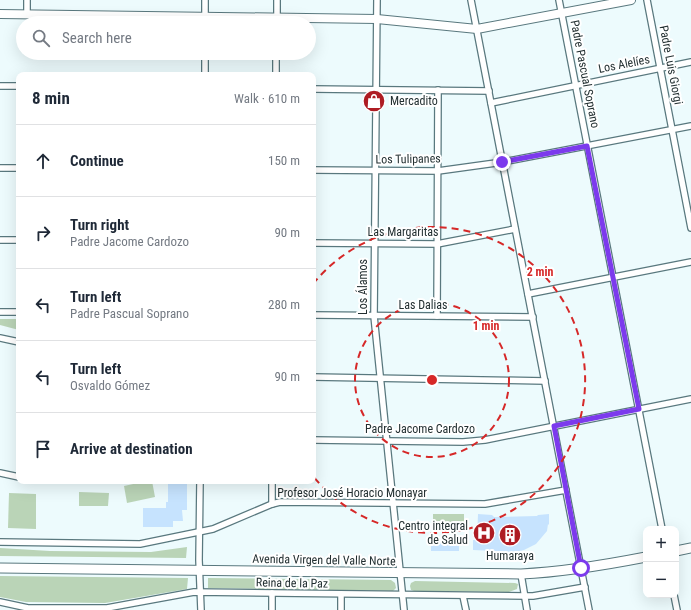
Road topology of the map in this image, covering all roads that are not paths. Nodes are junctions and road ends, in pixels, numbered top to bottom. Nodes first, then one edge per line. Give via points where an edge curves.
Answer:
1 (27, 0) edge
2 (205, 0) edge
3 (277, 0) edge
4 (377, 0) edge
5 (471, 0) edge
6 (559, 0) edge
7 (631, 0) edge
8 (647, 0) edge
9 (562, 13) junction
10 (0, 14) edge
11 (27, 14) junction
12 (86, 16) edge
13 (205, 16) edge
14 (277, 16) edge
15 (377, 19) junction
16 (316, 20) edge
17 (477, 28) junction
18 (205, 60) edge
19 (276, 60) edge
20 (691, 62) edge
21 (660, 69) junction
22 (205, 72) edge
23 (276, 72) edge
24 (576, 85) junction
25 (0, 86) edge
26 (16, 86) edge
27 (316, 89) edge
28 (376, 90) junction
29 (438, 90) junction
30 (489, 91) junction
31 (491, 103) junction
32 (691, 126) edge
33 (672, 129) junction
34 (587, 146) junction
35 (502, 162) junction
36 (0, 168) edge
37 (16, 168) edge
38 (316, 170) edge
39 (375, 171) junction
40 (438, 171) junction
41 (691, 228) edge
42 (516, 229) junction
43 (0, 240) edge
44 (16, 240) edge
45 (316, 243) edge
46 (374, 243) junction
47 (437, 244) junction
48 (691, 262) edge
49 (613, 277) junction
50 (528, 294) junction
51 (0, 312) edge
52 (16, 312) edge
53 (316, 315) edge
54 (374, 316) junction
55 (438, 316) junction
56 (533, 317) junction
57 (0, 338) edge
58 (16, 341) edge
59 (316, 377) edge
60 (380, 378) junction
61 (545, 381) junction
62 (691, 399) edge
63 (639, 409) junction
64 (554, 426) junction
65 (316, 440) edge
66 (386, 440) junction
67 (0, 473) edge
68 (16, 476) edge
69 (200, 484) edge
70 (272, 484) edge
71 (566, 490) junction
72 (393, 503) junction
73 (272, 504) junction
74 (661, 526) edge
75 (199, 532) junction
76 (0, 542) edge
77 (691, 548) edge
78 (679, 550) edge
79 (643, 558) edge
80 (0, 568) edge
81 (581, 568) junction
82 (199, 570) junction
83 (400, 573) junction
84 (521, 574) junction
85 (585, 587) junction
86 (201, 592) junction
87 (272, 594) junction
88 (341, 594) junction
89 (403, 595) junction
90 (463, 596) junction
91 (525, 596) junction
92 (675, 598) edge
93 (0, 602) edge
94 (136, 603) junction
95 (61, 609) edge
96 (74, 609) edge
97 (136, 610) edge
98 (201, 610) edge
99 (272, 610) edge
100 (341, 610) edge
101 (404, 610) edge
102 (466, 610) edge
103 (527, 610) edge
104 (589, 610) edge
105 (677, 610) edge

1 - 11 street
2 - 13 street
3 - 14 street
4 - 15 street, Los Álamos
5 - 17 street
6 - 9 street, Padre Pascual Soprano
7 - 9 street
8 - 21 street, Padre Luis Giorgi
9 - 17 street
9 - 24 street, Padre Pascual Soprano
10 - 11 street
11 - 12 street
15 - 16 street
15 - 17 street
15 - 28 street, Los Álamos
17 - 30 street
18 - 22 street
19 - 23 street
20 - 21 street, Los Alelíes
21 - 24 street, Los Alelíes
21 - 33 street, Padre Luis Giorgi
24 - 31 street, Los Alelíes
24 - 34 street, Padre Pascual Soprano
25 - 26 street
27 - 28 street
28 - 29 street
28 - 39 street, Los Álamos
29 - 30 street
29 - 40 street
30 - 31 street
31 - 35 street
32 - 33 street, Los Tulipanes
33 - 34 street, Los Tulipanes
33 - 41 street, Padre Luis Giorgi
34 - 35 street, Los Tulipanes
34 - 49 street, Padre Pascual Soprano
35 - 40 street, Los Tulipanes
35 - 42 street
36 - 37 street
38 - 39 street, Los Tulipanes
39 - 40 street, Los Tulipanes
39 - 46 street, Los Álamos
40 - 47 street
42 - 47 street, Las Margaritas
42 - 50 street
43 - 44 street
45 - 46 street, Las Margaritas
46 - 47 street, Las Margaritas
46 - 54 street, Los Álamos
47 - 55 street
48 - 49 street
49 - 50 street
49 - 63 street, Padre Pascual Soprano
50 - 56 street
51 - 52 street
53 - 54 street, Las Dalias
54 - 55 street, Las Dalias
54 - 60 street, Los Álamos
55 - 56 street, Las Dalias
56 - 61 street
57 - 58 street
59 - 60 street
60 - 61 street
60 - 66 street, Los Álamos
61 - 64 street
62 - 63 street, Padre Jacome Cardozo
63 - 64 street, Padre Jacome Cardozo
63 - 74 street, Padre Pascual Soprano
64 - 66 street, Padre Jacome Cardozo via 485,440
64 - 71 street
65 - 66 street, Padre Jacome Cardozo
66 - 72 street, Los Álamos
67 - 68 street
69 - 75 street
70 - 73 street
71 - 72 street, Profesor José Horacio Monayar via 485,504
71 - 81 street
72 - 73 street, Profesor José Horacio Monayar
72 - 83 street, Los Álamos
73 - 75 street, Profesor José Horacio Monayar via 213,529
75 - 76 street, Profesor José Horacio Monayar via 130,545
75 - 82 street
77 - 78 main road
79 - 81 main road, Avenida Virgen del Valle Norte
80 - 82 main road, Avenida Virgen del Valle Norte
81 - 84 main road, Avenida Virgen del Valle Norte
81 - 85 street
82 - 83 main road, Avenida Virgen del Valle Norte
82 - 86 street
83 - 84 main road, Avenida Virgen del Valle Norte
83 - 89 street, Los Álamos
84 - 91 street
85 - 91 street, Reina de la Paz
85 - 104 street
86 - 87 street, Reina de la Paz
86 - 94 street, Reina de la Paz
86 - 98 street
87 - 88 street, Reina de la Paz
87 - 99 street
88 - 89 street, Reina de la Paz
88 - 100 street
89 - 90 street, Reina de la Paz
89 - 101 street, Los Álamos
90 - 91 street, Reina de la Paz
90 - 102 street
91 - 103 street
92 - 105 street
93 - 95 street, Reina de la Paz via 28,608
94 - 96 street, Reina de la Paz via 107,608
94 - 97 street
95 - 96 street, Reina de la Paz

